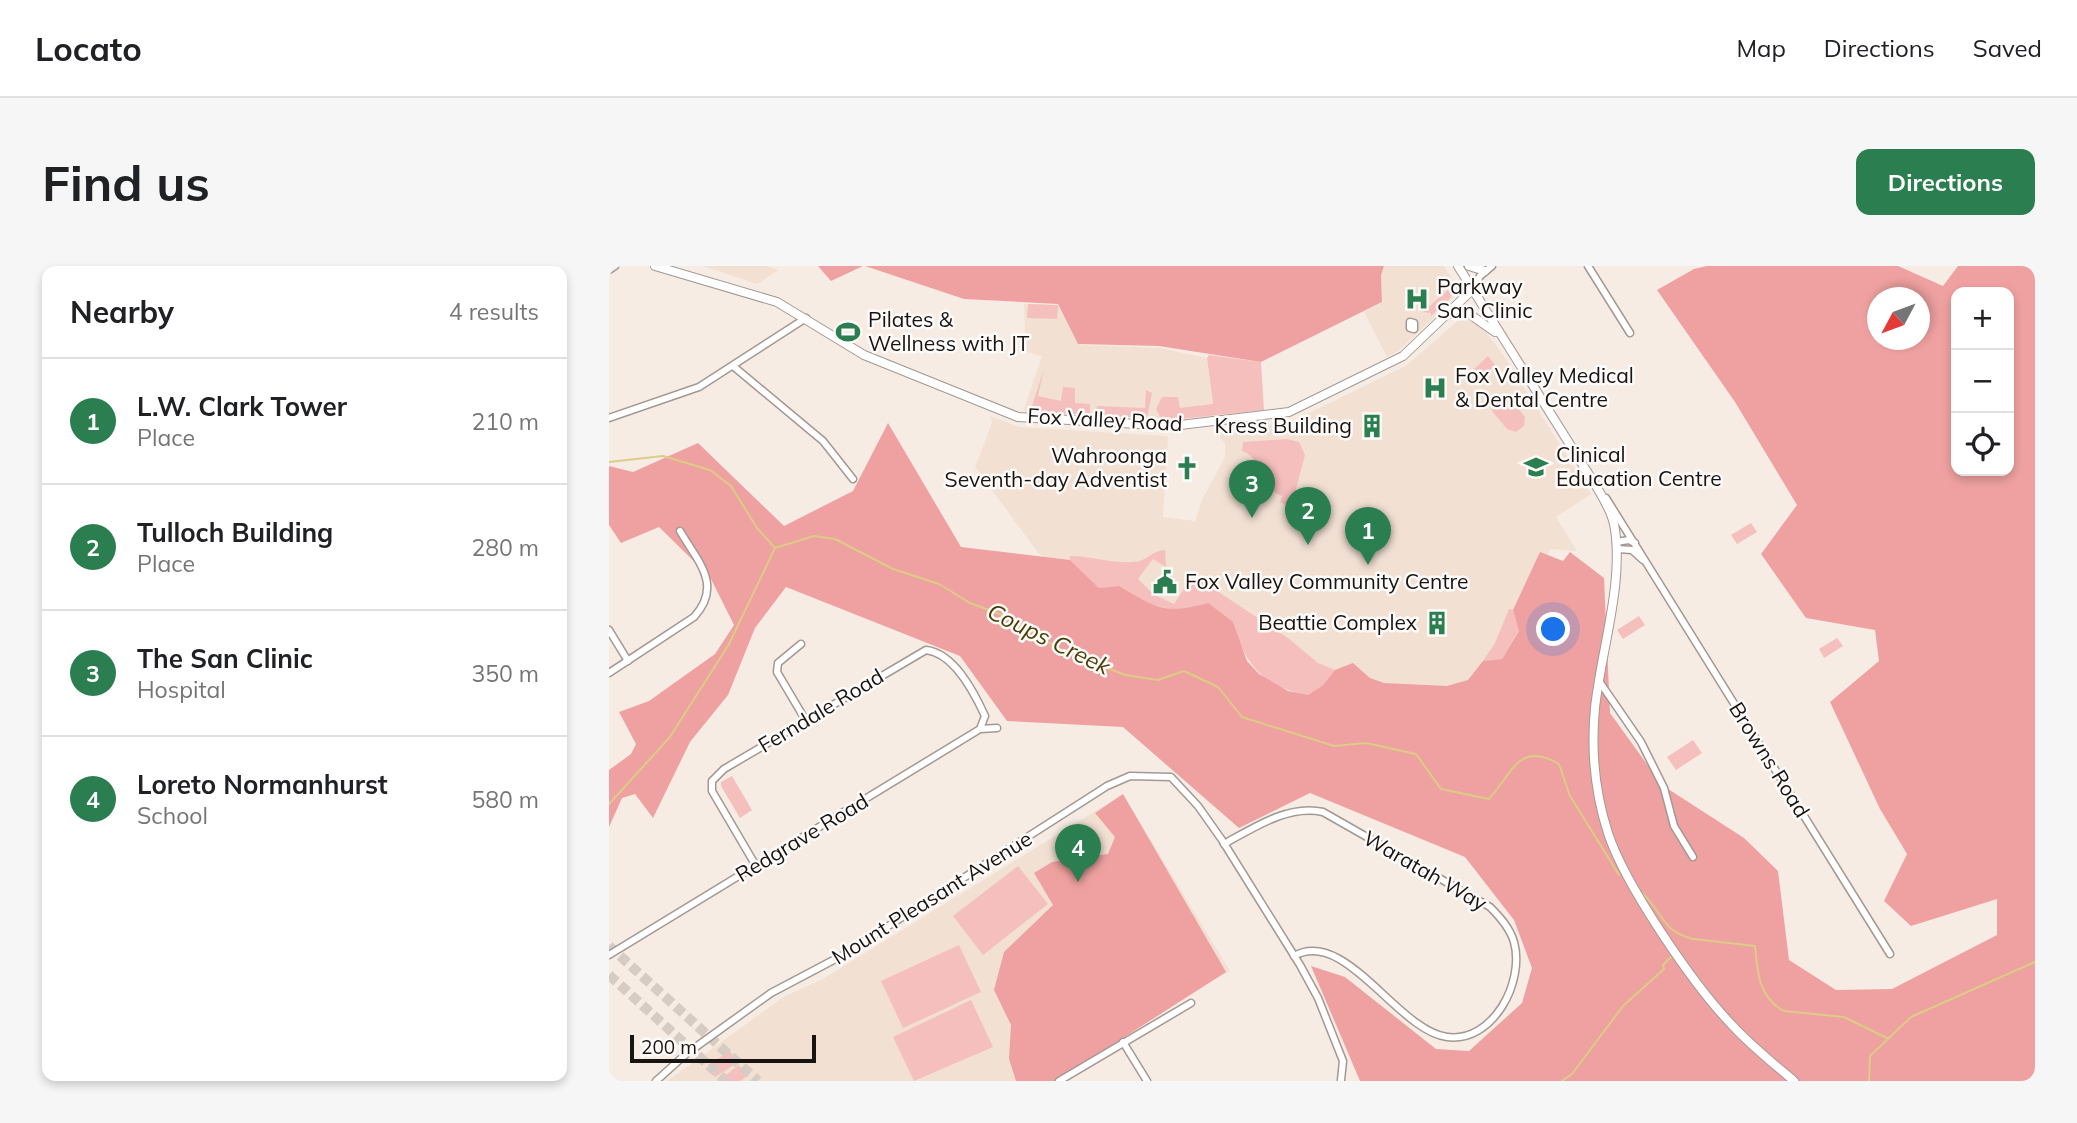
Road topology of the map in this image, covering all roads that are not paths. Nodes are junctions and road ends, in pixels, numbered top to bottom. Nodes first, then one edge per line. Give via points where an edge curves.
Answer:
1 (615, 266) edge
2 (655, 266) edge
3 (1458, 266) edge
4 (1469, 266) edge
5 (1588, 266) edge
6 (1488, 269) edge
7 (609, 270) edge
8 (1473, 289) junction
9 (1449, 315) junction
10 (806, 318) junction
11 (1630, 333) dead end
12 (1507, 344) junction
13 (733, 366) junction
14 (609, 418) edge
15 (853, 479) dead end
16 (1596, 486) junction
17 (680, 531) dead end
18 (1637, 544) junction
19 (1616, 545) junction
20 (1649, 566) junction
21 (609, 630) edge
22 (801, 644) dead end
23 (628, 661) junction
24 (609, 673) edge
25 (1599, 681) junction
26 (806, 720) junction
27 (997, 728) dead end
28 (980, 729) junction
29 (1224, 844) junction
30 (1693, 857) dead end
31 (756, 866) junction
32 (1889, 954) dead end
33 (609, 956) edge
34 (1294, 956) junction
35 (1191, 1003) dead end
36 (1123, 1042) junction
37 (1341, 1080) edge
38 (656, 1081) edge
39 (1059, 1081) edge
40 (1147, 1081) edge
41 (1794, 1081) edge

1 - 7 street
2 - 10 main road, Fox Valley Road via 777,303
3 - 8 main road
4 - 6 main road
5 - 11 street
6 - 8 street, Fox Valley Road
8 - 9 main road, Fox Valley Road
8 - 12 main road
9 - 10 main road, Fox Valley Road via 1398,359 1289,412 1172,426 1018,417 864,355
9 - 12 main road via 1462,311 1475,316
10 - 13 street
12 - 16 main road
13 - 14 street via 699,387
13 - 15 street via 824,441
16 - 18 street, Browns Road
16 - 19 main road via 1608,508
17 - 23 street via 704,572 709,594 694,617
18 - 19 street via 1629,540
18 - 20 street, Browns Road
19 - 20 street, Browns Road via 1632,550
19 - 25 main road
20 - 32 street, Browns Road
21 - 23 street
22 - 26 street via 778,663 777,672
23 - 24 street
25 - 30 street via 1641,742 1664,788 1674,826
25 - 41 main road via 1593,761 1616,853 1714,1003 1745,1039
26 - 28 street, Ferndale Road via 930,650 950,662 967,685 985,716
26 - 31 street, Ferndale Road via 724,769 712,781 712,792
27 - 28 street, Redgrave Road
28 - 31 street, Redgrave Road
29 - 34 street, Mount Pleasant Avenue
29 - 34 street, Waratah Way via 1280,816 1323,812 1490,907 1514,941 1517,967 1500,1008 1472,1034 1455,1038 1424,1029 1362,974 1332,957 1310,949
29 - 38 street, Mount Pleasant Avenue via 1198,806 1171,778 1130,776 1107,786 843,956 771,993
31 - 33 street, Redgrave Road
34 - 37 street, Mount Pleasant Avenue via 1318,998 1343,1062
35 - 36 street
36 - 39 street
36 - 40 street

